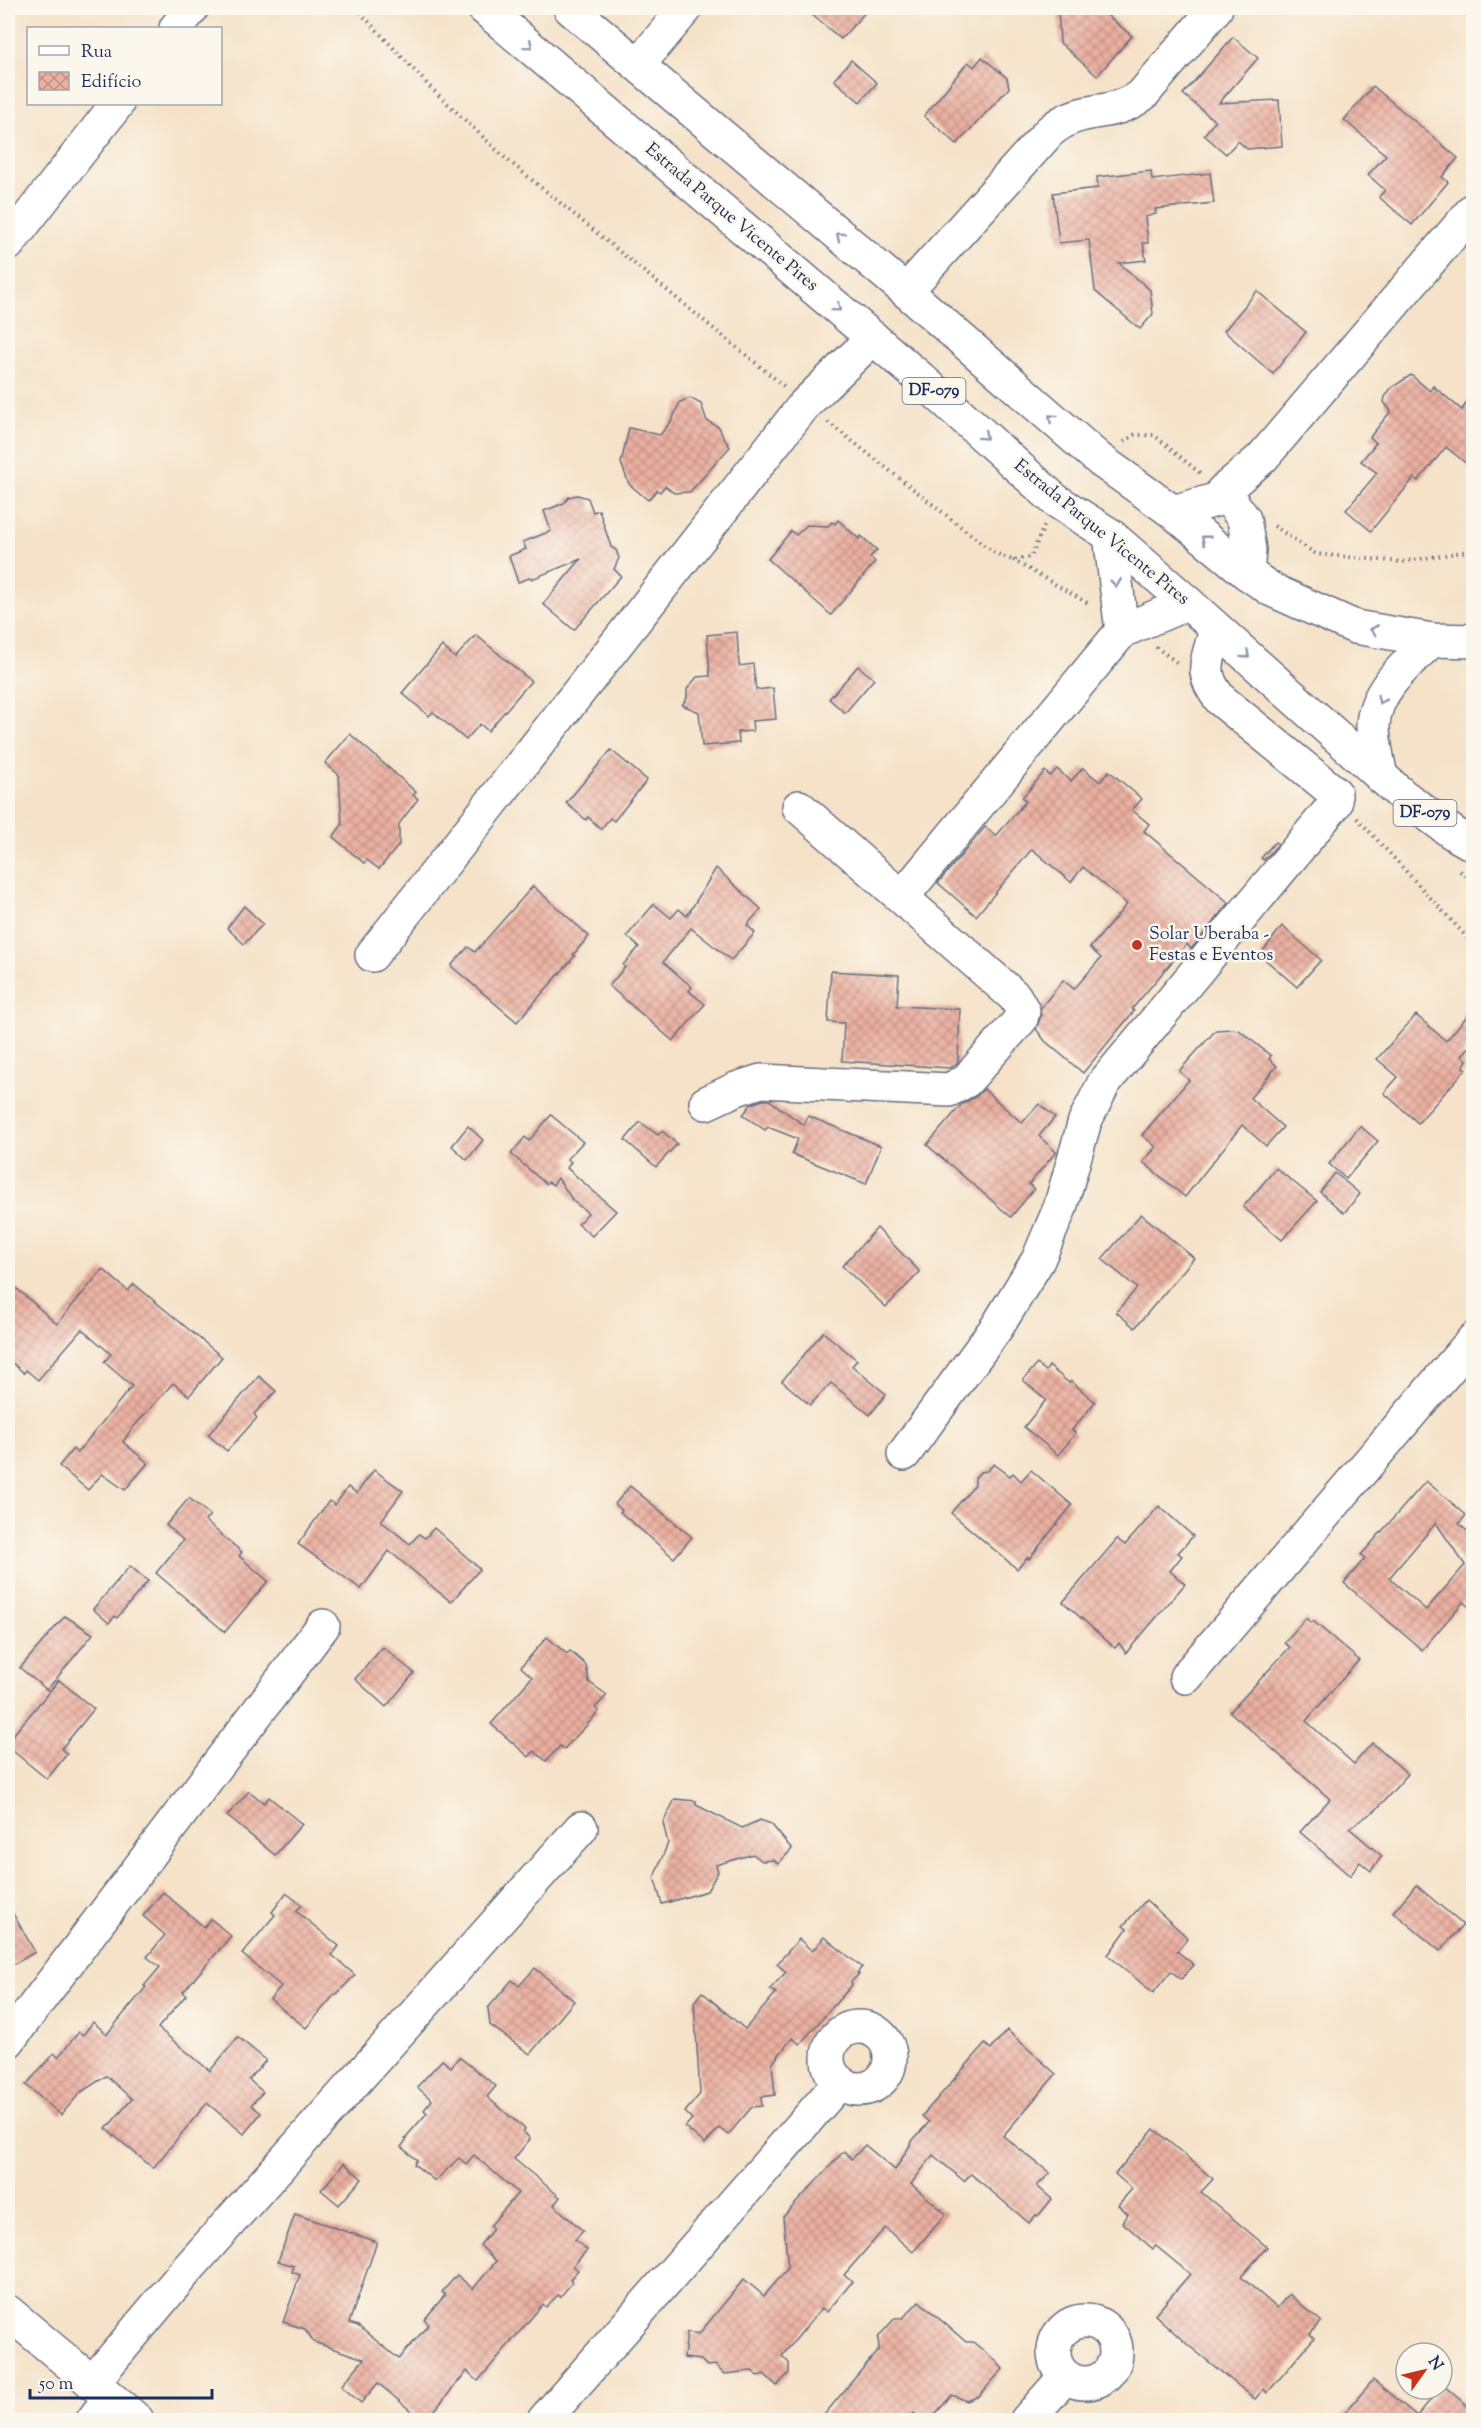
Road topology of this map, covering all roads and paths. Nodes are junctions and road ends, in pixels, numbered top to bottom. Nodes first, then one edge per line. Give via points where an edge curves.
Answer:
1 (192, 8) edge
2 (484, 8) edge
3 (570, 8) edge
4 (686, 8) edge
5 (1216, 8) edge
6 (177, 27) edge
7 (638, 65) junction
8 (116, 105) edge
9 (1473, 209) edge
10 (8, 244) edge
11 (906, 291) junction
12 (873, 338) junction
13 (1222, 491) junction
14 (1173, 512) junction
15 (1110, 535) junction
16 (1247, 573) junction
17 (1188, 603) junction
18 (1216, 629) junction
19 (1122, 631) junction
20 (1432, 640) junction
21 (1473, 642) edge
22 (1381, 777) junction
23 (1335, 793) junction
24 (799, 807) dead end
25 (1473, 845) edge
26 (902, 897) junction
27 (1473, 945) edge
28 (372, 955) dead end
29 (706, 1103) dead end
30 (1473, 1340) edge
31 (904, 1454) dead end
32 (323, 1626) dead end
33 (1186, 1677) dead end
34 (581, 1828) dead end
35 (8, 2041) edge
36 (840, 2082) dead end
37 (8, 2312) edge
38 (1065, 2377) dead end
39 (98, 2401) edge
40 (137, 2421) edge
41 (544, 2421) edge
42 (1027, 2421) edge

1 - 6 street
2 -> 12 street, Estrada Parque Vicente Pires / DF-079
3 - 7 street, DF-079
4 - 7 street
5 - 11 street via 1131,103 1061,121
11 -> 7 street, DF-079
8 - 10 street
9 - 13 street via 1262,458
14 -> 11 street, DF-079 via 1100,460
12 -> 15 street, Estrada Parque Vicente Pires / DF-079 via 1055,500
12 - 28 street via 806,404
13 - 14 street via 1219,498
13 - 16 street via 1244,519 1249,550
16 -> 14 street, DF-079
15 - 17 street, Estrada Parque Vicente Pires / DF-079
15 -> 19 street
20 -> 16 street, DF-079 via 1355,627 1272,590
17 - 18 street, Estrada Parque Vicente Pires / DF-079
17 - 19 street
18 -> 22 street, Estrada Parque Vicente Pires / DF-079
18 - 23 street via 1206,669 1211,688
19 - 26 street
20 - 21 street, DF-079
20 -> 22 street via 1387,688 1377,706 1373,726
22 - 25 street, Estrada Parque Vicente Pires / DF-079 via 1427,815
23 - 27 path
23 - 31 street via 1335,804 1104,1083 1085,1121 1060,1208 1038,1260 997,1328
24 - 26 street
26 - 29 street via 1015,997 1023,1011 966,1082 950,1090 761,1081
30 - 33 street
32 - 35 street
34 - 39 street via 185,2272
36 - 41 street
37 - 39 street
38 - 42 street
39 - 40 street

